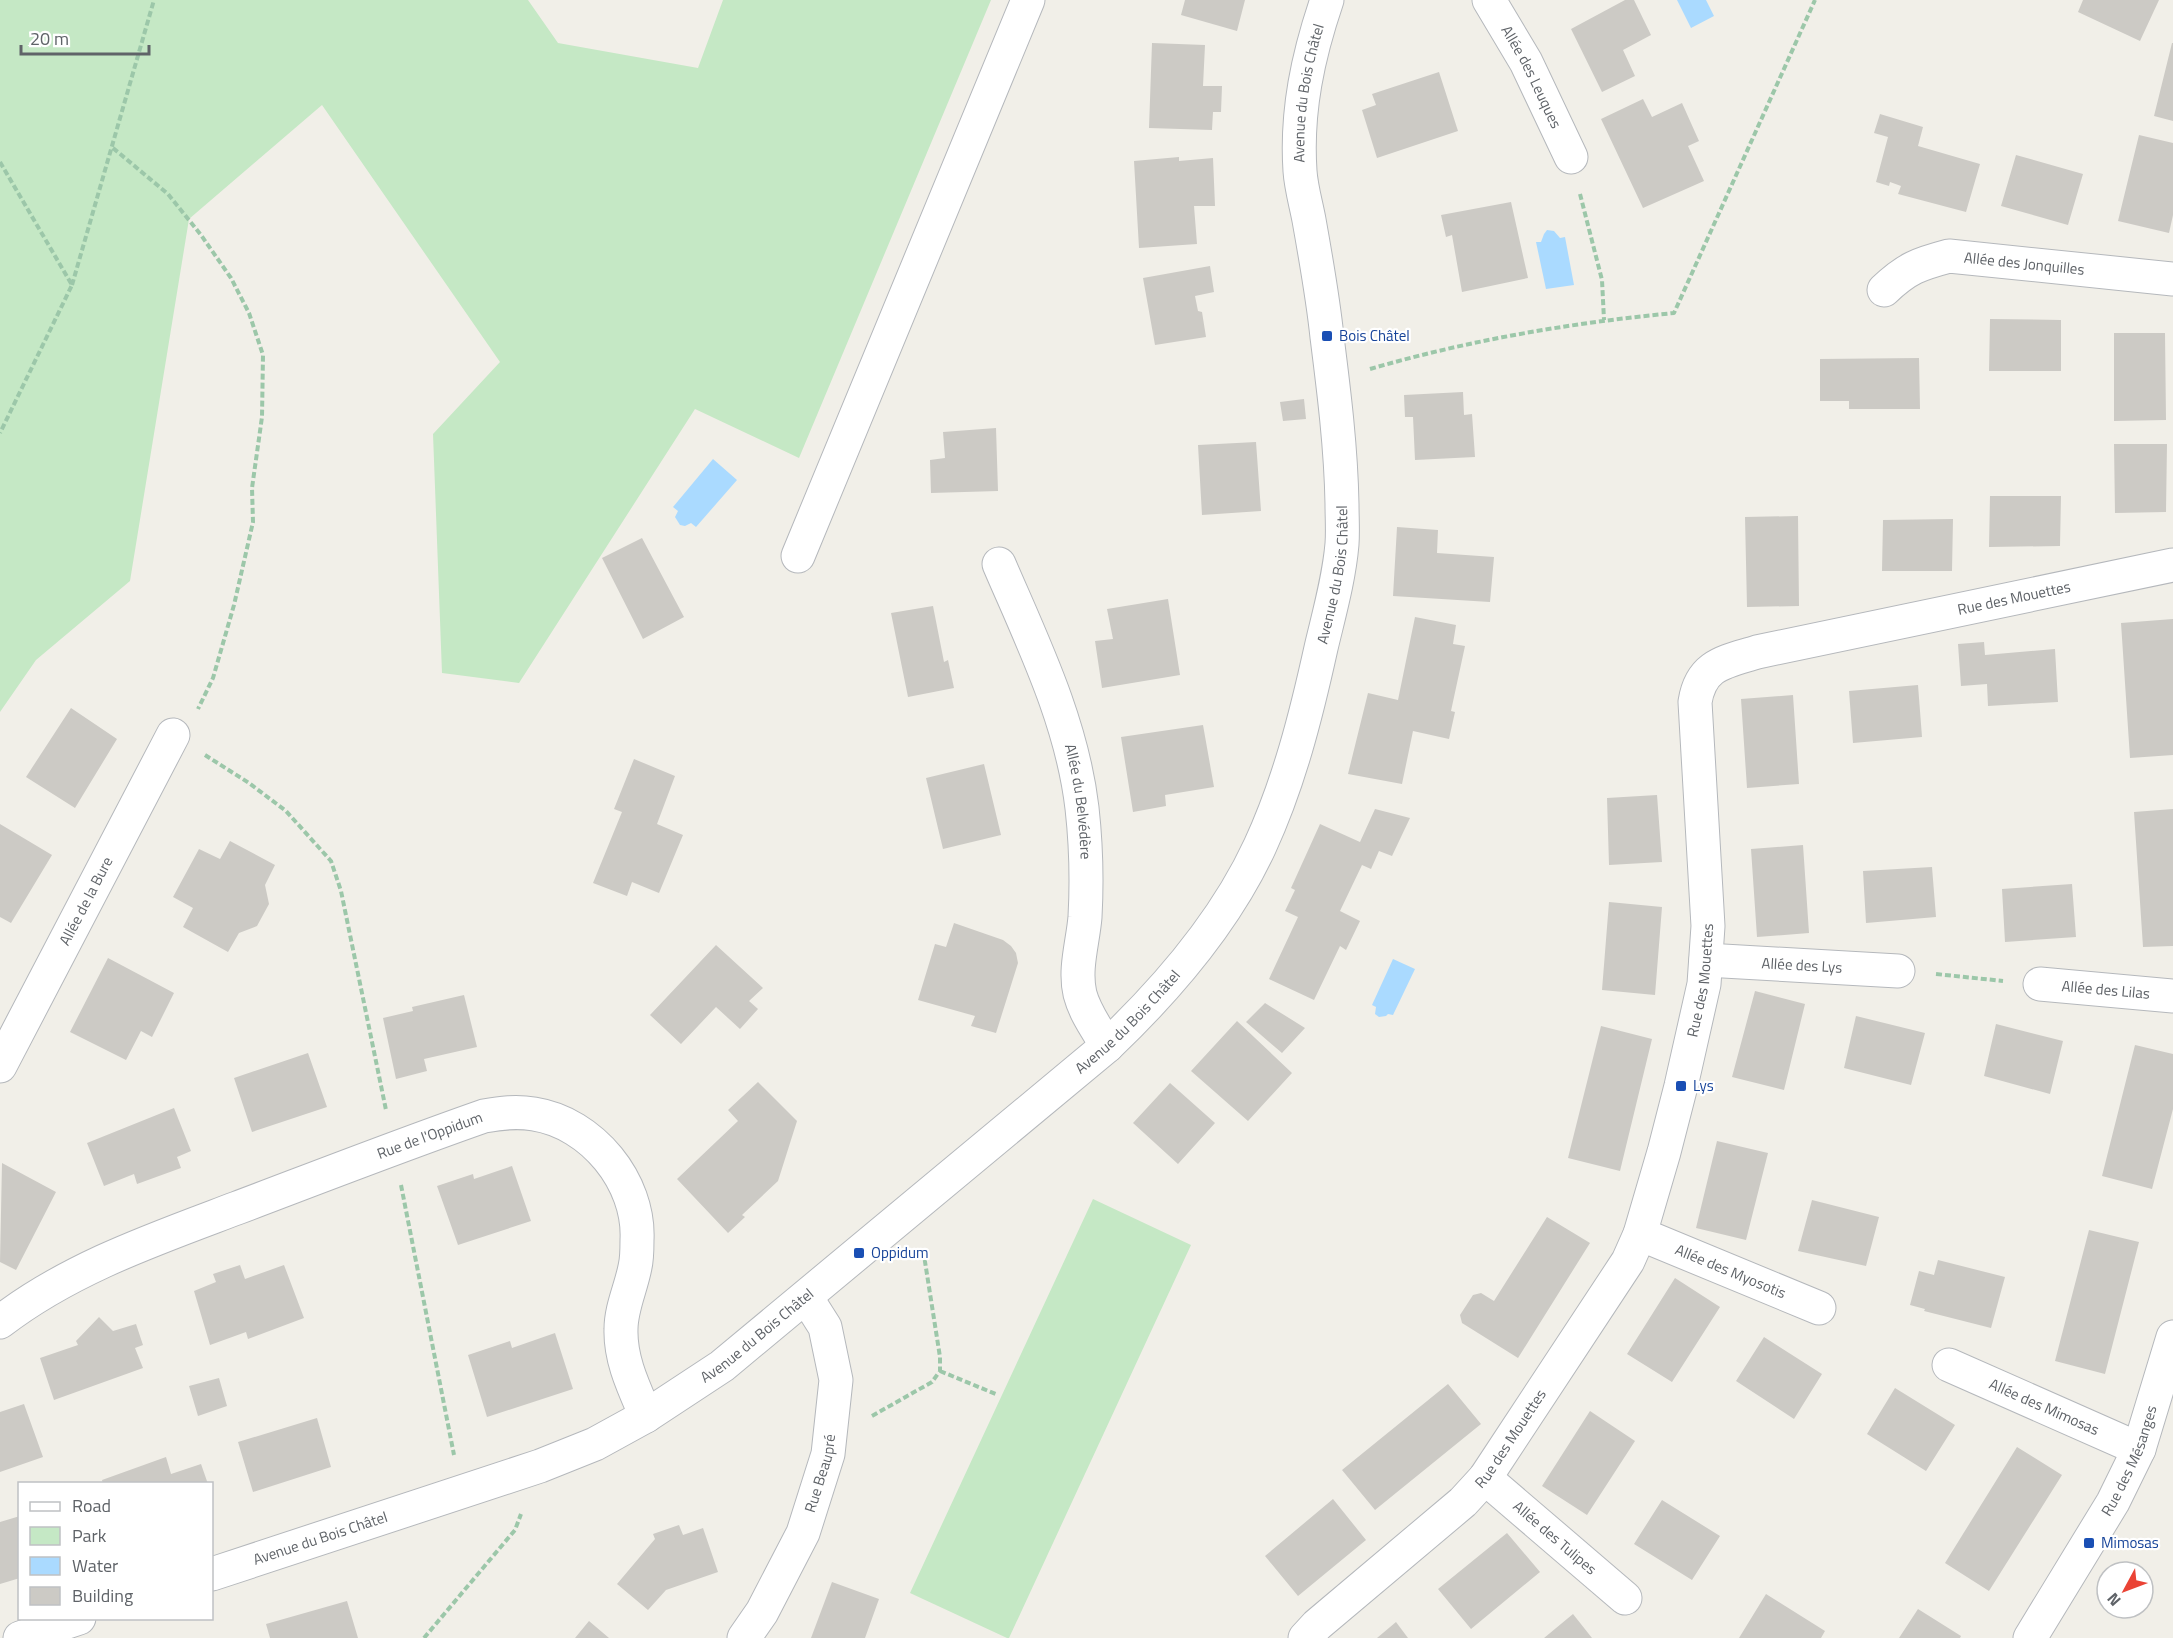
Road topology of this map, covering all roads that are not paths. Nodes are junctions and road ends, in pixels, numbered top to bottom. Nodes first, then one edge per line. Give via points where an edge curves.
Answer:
1 (1028, 0) edge
2 (1327, 0) edge
3 (1489, 0) edge
4 (1572, 157) road end
5 (2173, 279) edge
6 (1884, 290) dead end
7 (798, 556) dead end
8 (999, 564) dead end
9 (2173, 565) edge
10 (177, 739) road end
11 (1706, 960) junction
12 (1898, 971) road end
13 (2040, 984) road end
14 (2173, 996) edge
15 (1107, 1046) junction
16 (0, 1066) edge
17 (1640, 1234) junction
18 (806, 1298) junction
19 (1819, 1308) dead end
20 (0, 1322) edge
21 (2173, 1337) edge
22 (1949, 1365) dead end
23 (646, 1416) junction
24 (2139, 1449) junction
25 (1485, 1478) junction
26 (213, 1574) edge
27 (1625, 1598) dead end
28 (73, 1620) edge
29 (20, 1638) edge
30 (744, 1638) edge
31 (1305, 1638) edge
32 (2030, 1638) edge

1 - 7 street
2 - 15 street, Avenue du Bois Châtel via 1304,80 1300,172 1322,294 1341,472 1342,543 1335,589 1308,708 1259,847 1208,932 1141,1014
3 - 4 street, Allée des Leuques via 1526,62
5 - 6 street, Allée des Jonquilles via 1949,256 1901,273
8 - 15 street, Allée du Belvédère via 1047,674 1073,757 1087,874 1078,974 1080,992 1085,1010
9 - 11 street, Rue des Mouettes via 1757,652 1711,669 1702,678 1695,702 1708,926
10 - 16 street, Allée de la Bure
11 - 12 street, Allée des Lys
11 - 17 street, Rue des Mouettes via 1681,1086
13 - 14 street, Allée des Lilas
15 - 18 street, Avenue du Bois Châtel
17 - 19 street, Allée des Myosotis
17 - 25 street, Rue des Mouettes via 1628,1261
18 - 23 street, Avenue du Bois Châtel via 722,1366
18 - 30 street, Rue Beaupré via 825,1327 836,1380 828,1454 803,1533
20 - 23 street, Rue de l'Oppidum via 46,1290 89,1267 152,1241 484,1116 536,1114 584,1136 614,1163 629,1190 637,1221 635,1267 624,1308 621,1340 630,1378
21 - 24 street, Rue des Mésanges
22 - 24 street, Allée des Mimosas
23 - 26 street, Avenue du Bois Châtel via 595,1444 540,1466
24 - 32 street, Rue des Mésanges via 2113,1502
25 - 27 street, Allée des Tulipes
25 - 31 street, Rue des Mouettes via 1463,1502
28 - 29 street

